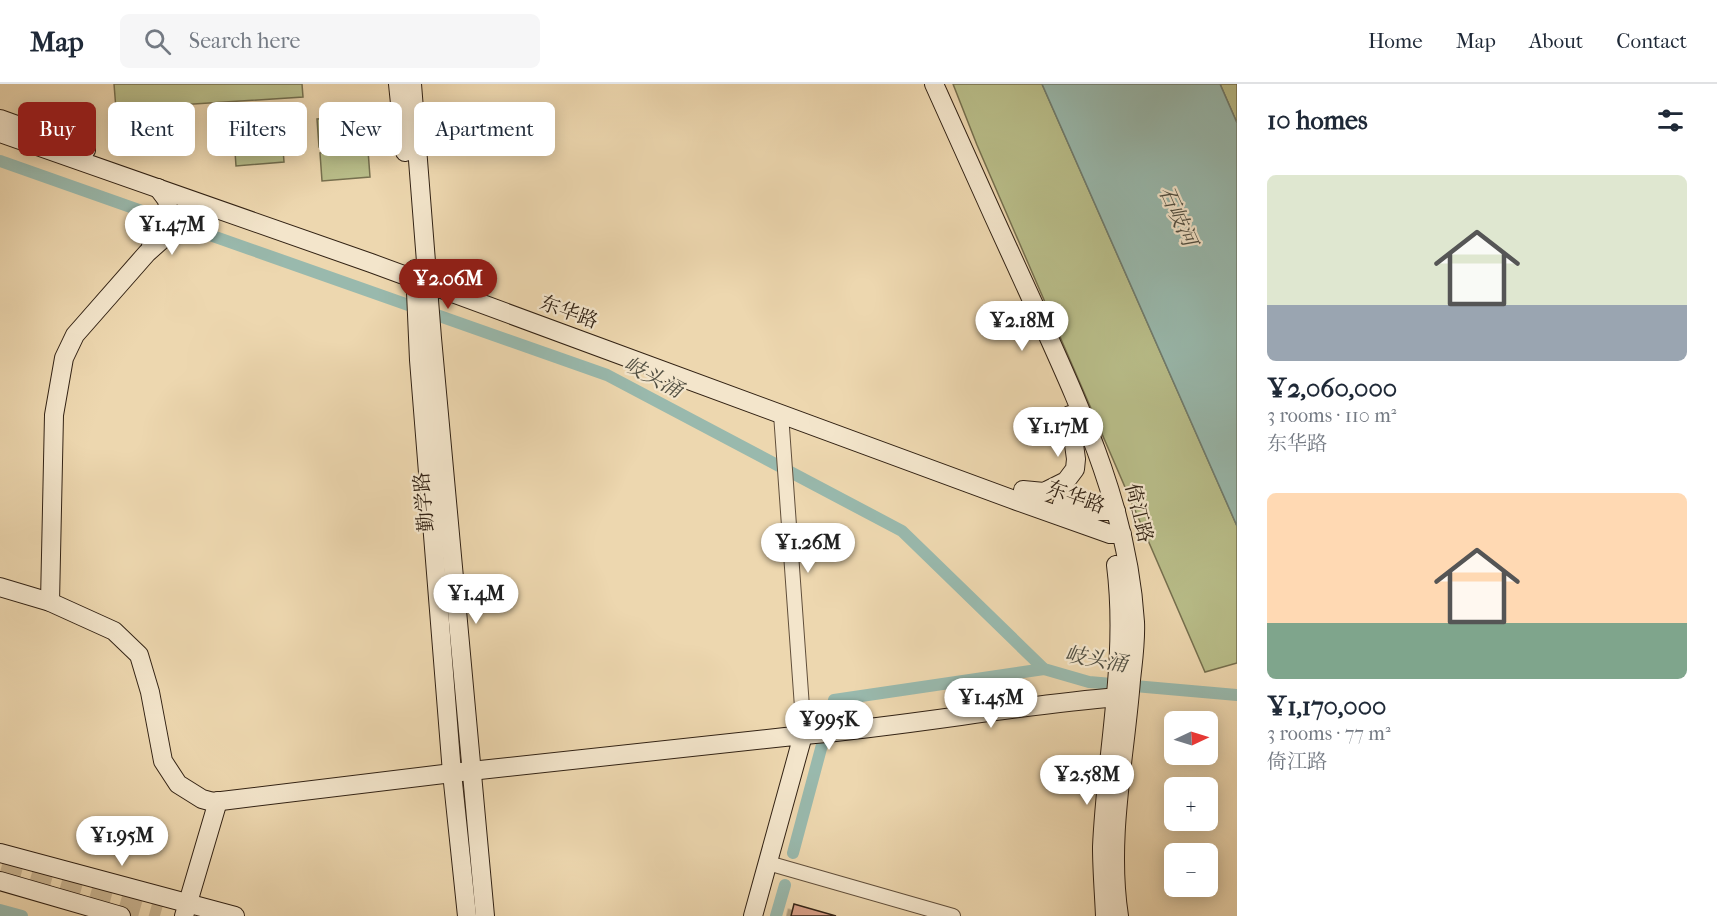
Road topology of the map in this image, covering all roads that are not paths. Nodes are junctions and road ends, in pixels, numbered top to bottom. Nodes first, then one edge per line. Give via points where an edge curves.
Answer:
1 (398, 84) edge
2 (412, 84) edge
3 (922, 84) edge
4 (934, 84) edge
5 (0, 118) edge
6 (0, 133) edge
7 (158, 188) junction
8 (218, 211) junction
9 (167, 228) junction
10 (422, 277) junction
11 (425, 335) junction
12 (781, 414) junction
13 (1070, 415) junction
14 (1023, 490) junction
15 (1111, 511) junction
16 (1116, 534) junction
17 (0, 587) edge
18 (50, 602) junction
19 (1123, 698) junction
20 (803, 735) junction
21 (471, 771) junction
22 (452, 773) junction
23 (218, 801) junction
24 (0, 853) edge
25 (768, 863) junction
26 (0, 881) edge
27 (186, 910) edge
28 (121, 916) edge
29 (235, 916) edge
30 (467, 916) edge
31 (486, 916) edge
32 (753, 916) edge
33 (953, 916) edge
34 (1105, 916) edge
35 (1119, 916) edge

1 - 10 main road, 勤学路
2 - 10 main road, 勤学路
3 - 13 main road, 倚江路
4 - 15 main road, 倚江路 via 1082,410 1108,478
5 - 10 main road, 东华路
6 - 7 main road, 东华路
7 - 8 main road, 东华路
7 - 9 main road via 167,200
8 - 9 main road via 193,212
8 - 10 main road, 东华路
9 - 18 main road via 75,335 64,358 54,415
10 - 11 main road, 勤学路
10 - 12 main road, 东华路
10 - 14 main road, 东华路
11 - 21 main road, 勤学路
11 - 22 main road, 勤学路
12 - 16 main road, 东华路
12 - 20 street
13 - 14 main road via 1075,469 1066,481 1044,492
13 - 15 main road, 倚江路
14 - 15 main road, 东华路 via 1080,511
15 - 16 main road, 倚江路
16 - 19 main road, 倚江路 via 1119,585 1127,623
17 - 18 main road
18 - 23 main road via 114,631 139,655 163,761 178,784 202,799
19 - 20 main road via 1043,703
19 - 34 main road, 倚江路 via 1107,780 1102,849
19 - 35 main road, 倚江路 via 1116,851
20 - 21 main road
20 - 25 main road
21 - 22 main road
21 - 31 main road, 勤学路
22 - 23 main road
22 - 30 main road, 勤学路
23 - 27 main road
24 - 27 main road
25 - 32 main road
25 - 33 street
26 - 28 main road
27 - 29 main road

